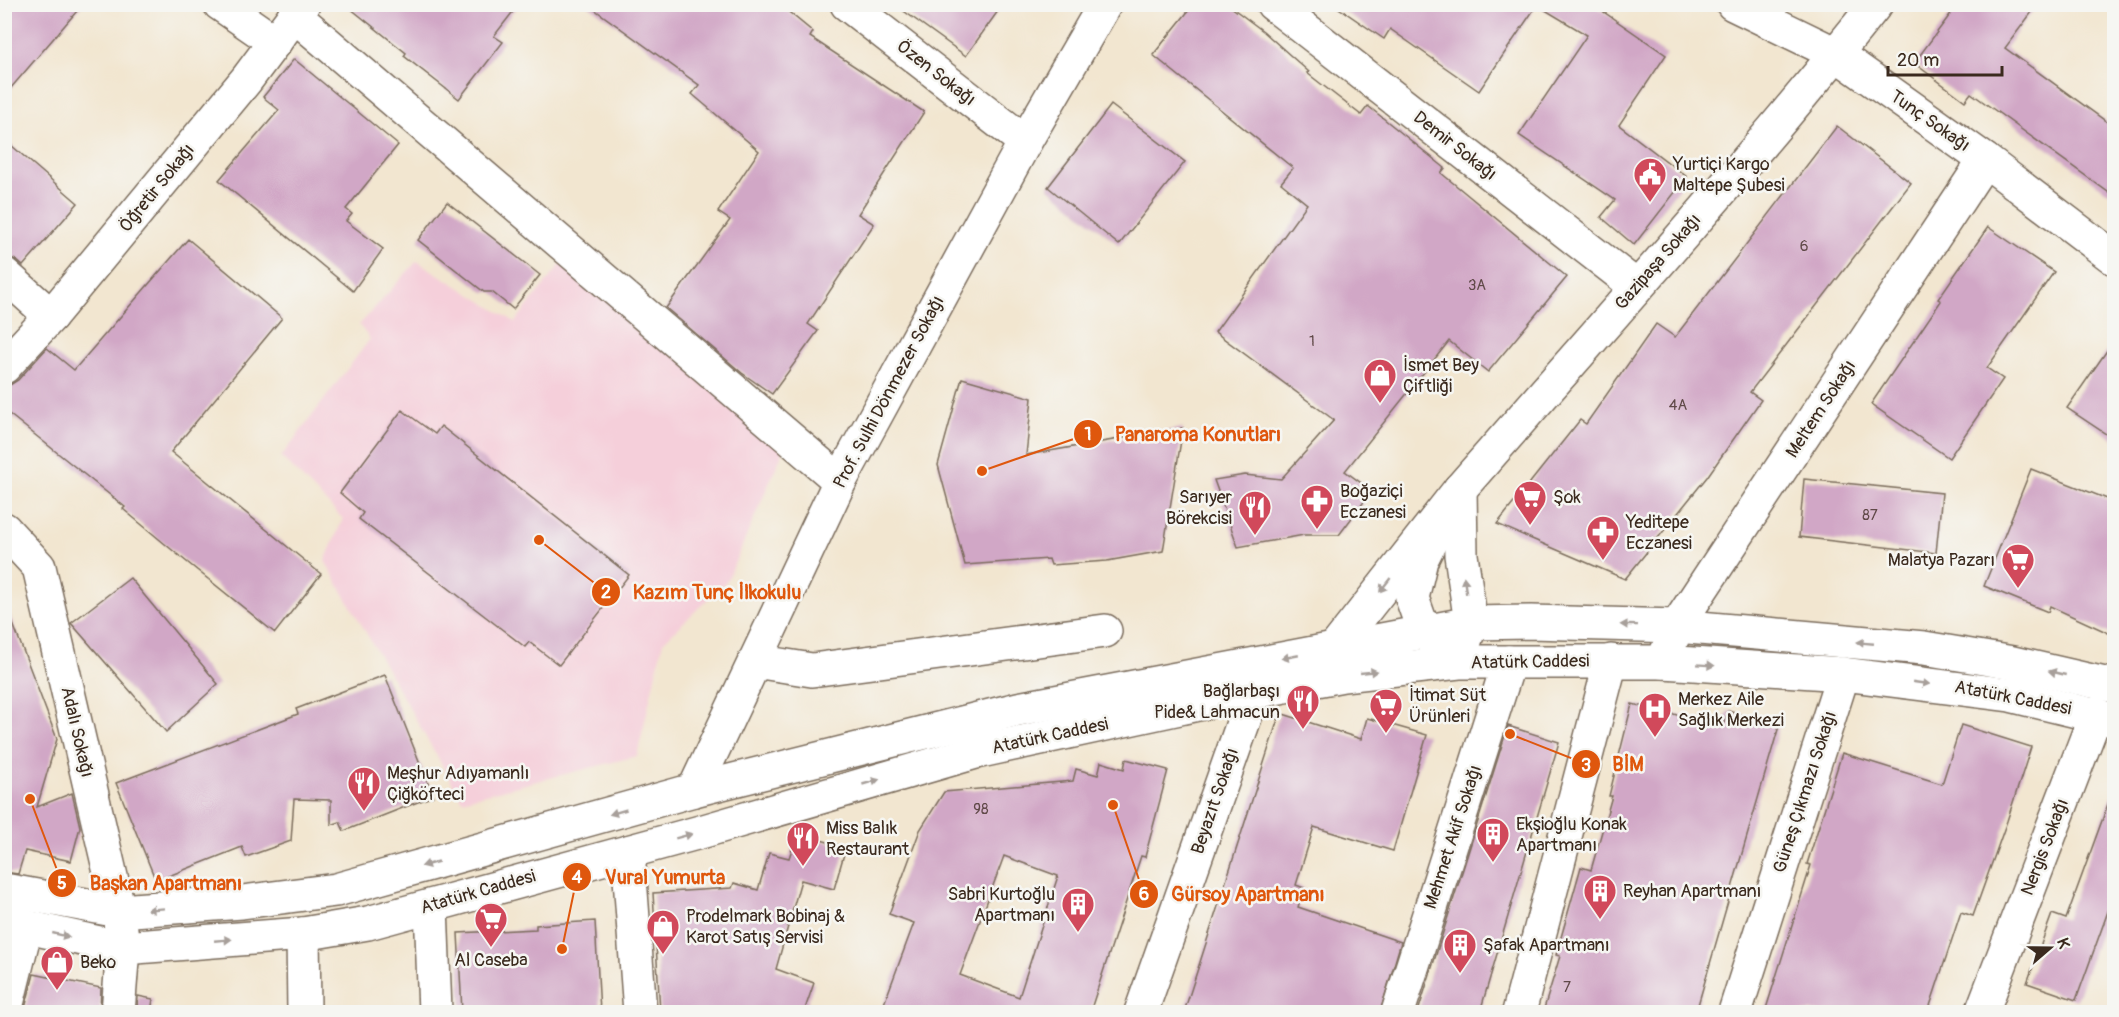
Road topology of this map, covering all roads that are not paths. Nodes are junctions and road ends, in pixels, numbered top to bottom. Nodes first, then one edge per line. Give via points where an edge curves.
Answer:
1 (220, 4) edge
2 (847, 4) edge
3 (1105, 4) edge
4 (1273, 4) edge
5 (1732, 4) edge
6 (1876, 4) edge
7 (299, 10) edge
8 (275, 42) junction
9 (1836, 54) junction
10 (1025, 142) junction
11 (1985, 160) junction
12 (2115, 258) edge
13 (4, 274) edge
14 (1637, 287) junction
15 (51, 316) junction
16 (4, 367) edge
17 (840, 481) junction
18 (1460, 489) junction
19 (4, 529) edge
20 (1471, 623) junction
21 (1677, 626) junction
22 (1105, 631) dead end
23 (1424, 632) junction
24 (1335, 648) junction
25 (755, 661) junction
26 (1611, 661) junction
27 (1459, 662) junction
28 (1509, 662) junction
29 (1663, 662) junction
30 (1843, 674) junction
31 (2115, 686) edge
32 (1254, 692) junction
33 (2105, 717) edge
34 (694, 790) junction
35 (628, 852) junction
36 (4, 890) edge
37 (431, 906) junction
38 (118, 911) junction
39 (15, 924) edge
40 (303, 934) junction
41 (123, 948) junction
42 (5, 1012) edge
43 (118, 1012) edge
44 (304, 1012) edge
45 (435, 1012) edge
46 (640, 1012) edge
47 (1141, 1012) edge
48 (1398, 1012) edge
49 (1519, 1012) edge
50 (1735, 1012) edge
51 (1982, 1012) edge

1 - 8 street
2 - 10 street, Özen Sokağı
3 - 10 street, Prof. Sulhi Dönmezer Sokağı
4 - 14 street, Demir Sokağı
5 - 9 street, Tunç Sokağı
6 - 9 street, Gazipaşa Sokağı
7 - 8 street, Öğretir Sokağı
7 - 17 street
8 - 15 street, Öğretir Sokağı
9 - 11 street, Tunç Sokağı
9 - 14 street, Gazipaşa Sokağı
10 - 17 street, Prof. Sulhi Dönmezer Sokağı
11 - 12 street, Tunç Sokağı
11 - 21 street, Meltem Sokağı
13 - 15 street
14 - 18 street, Gazipaşa Sokağı
15 - 16 street, Öğretir Sokağı
17 - 25 street, Prof. Sulhi Dönmezer Sokağı
20 -> 18 street via 1461,555
18 - 23 street via 1421,560 1413,598
18 -> 24 street
19 - 38 street, Adalı Sokağı via 39,567
21 -> 20 street, Atatürk Caddesi
20 - 23 street, Atatürk Caddesi
20 - 27 street
21 - 29 street, Meltem Sokağı
31 -> 21 street, Atatürk Caddesi via 1924,648
22 - 25 street via 812,670
23 - 24 street, Atatürk Caddesi
23 - 27 street
24 -> 34 street, Atatürk Caddesi via 1018,709
25 - 34 street, Prof. Sulhi Dönmezer Sokağı
26 - 28 street, Atatürk Caddesi
26 - 29 street, Atatürk Caddesi
26 - 49 street
27 - 28 street, Atatürk Caddesi
32 -> 27 street, Atatürk Caddesi via 1343,675
28 - 48 street, Mehmet Akif Sokağı
29 -> 30 street, Atatürk Caddesi
30 -> 33 street, Atatürk Caddesi via 2010,695
30 - 50 street, Güneş Çıkmazı Sokağı
35 -> 32 street, Atatürk Caddesi via 976,752
32 - 47 street, Beyazıt Sokağı
33 - 51 street, Nergis Sokağı
34 -> 38 street, Atatürk Caddesi via 336,890
35 - 37 street, Atatürk Caddesi
35 - 46 street
36 - 38 street, Atatürk Caddesi
37 - 40 street, Atatürk Caddesi via 368,923
37 - 45 street
38 - 41 street, Adalı Sokağı
39 -> 41 street, Atatürk Caddesi
39 - 42 street
41 -> 40 street, Atatürk Caddesi
40 - 44 street
41 - 43 street, Adalı Sokağı

